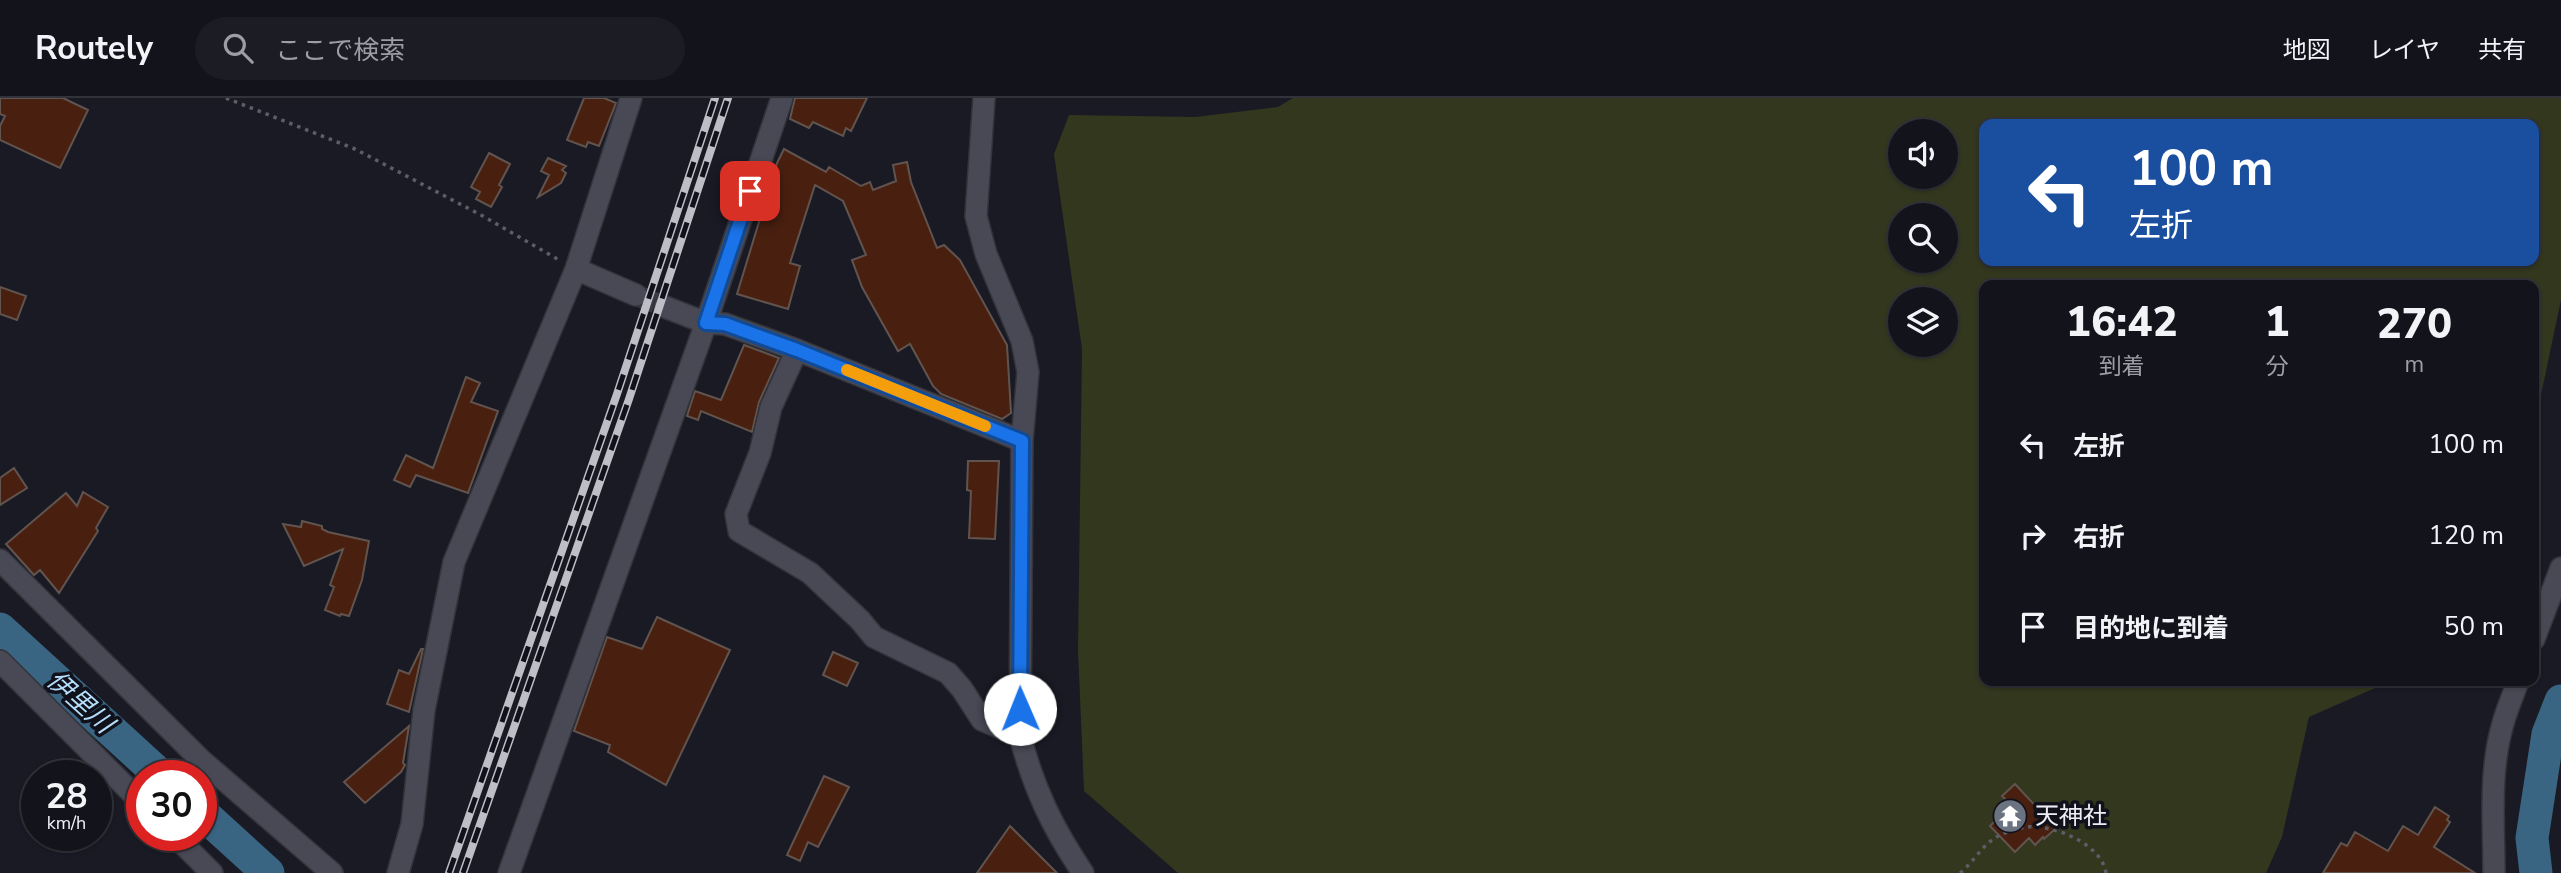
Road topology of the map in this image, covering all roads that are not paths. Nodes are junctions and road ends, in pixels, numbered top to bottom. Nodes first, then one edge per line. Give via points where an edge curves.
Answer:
1 (631, 98) edge
2 (782, 98) edge
3 (984, 98) edge
4 (576, 269) junction
5 (636, 295) tunnel mouth
6 (665, 307) tunnel mouth
7 (706, 323) junction
8 (797, 350) junction
9 (1022, 441) junction
10 (0, 560) edge
11 (2561, 568) edge
12 (2539, 626) edge
13 (0, 661) edge
14 (2516, 686) edge
15 (1020, 736) junction
16 (126, 787) edge
17 (190, 851) edge
18 (212, 873) edge
19 (332, 873) edge
20 (398, 873) edge
21 (509, 873) edge
22 (1083, 873) edge
23 (2494, 873) edge

1 - 4 street
2 - 7 street
3 - 9 street via 976,216 986,254 1022,341 1028,372
4 - 5 street
4 - 20 street via 454,562 424,710 412,824
6 - 7 street
7 - 8 street via 725,324
7 - 21 street
8 - 9 street
8 - 15 street via 771,407 760,453 736,514 739,531 810,573 874,637 948,673 982,720
9 - 15 street
10 - 19 street via 201,760
11 - 12 street
13 - 16 street
14 - 23 street via 2496,756
15 - 22 street via 1030,776 1057,835
17 - 18 street

